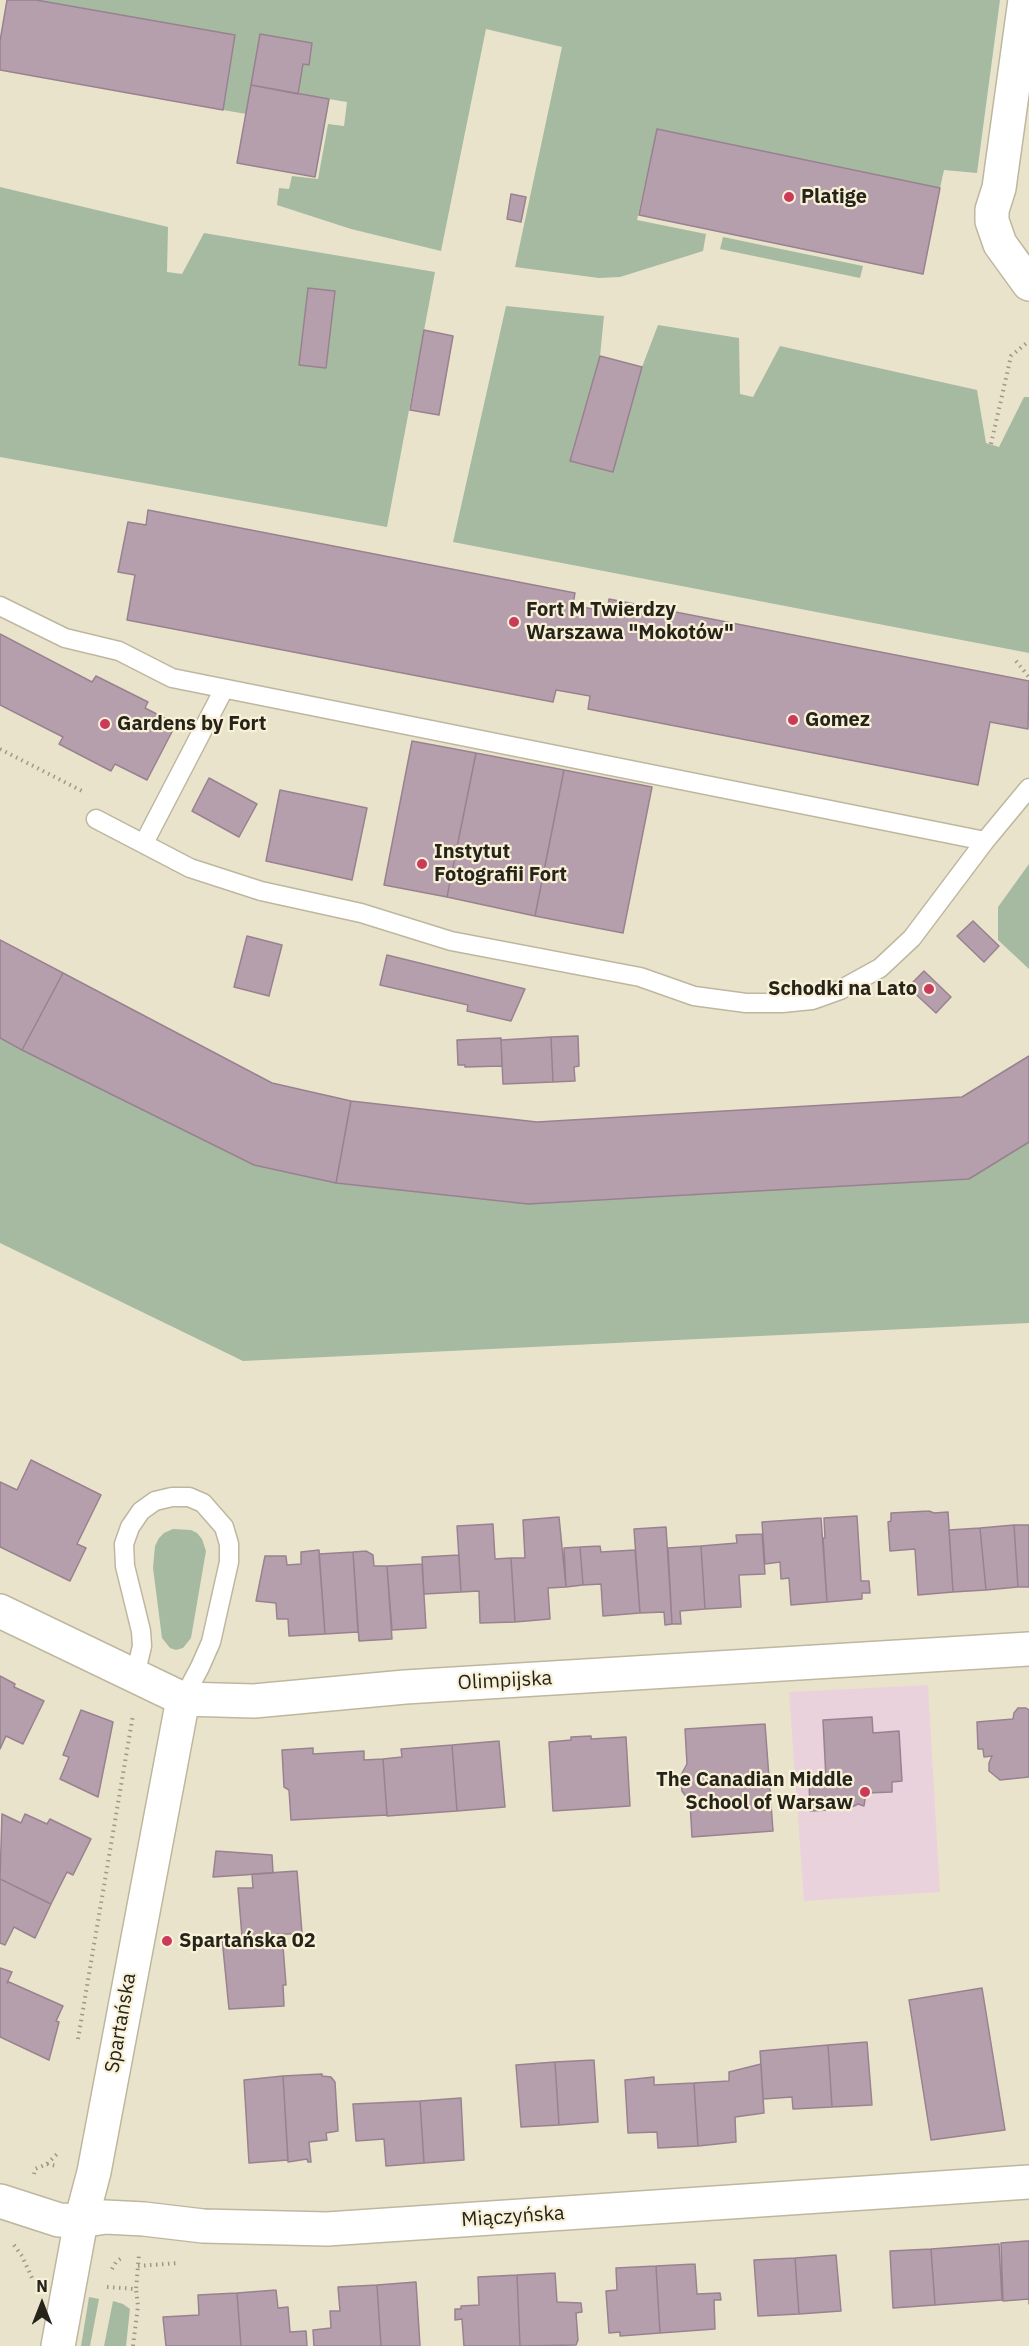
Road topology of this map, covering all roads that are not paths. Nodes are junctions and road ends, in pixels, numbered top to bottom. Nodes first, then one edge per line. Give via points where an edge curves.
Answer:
1 (1025, 0) edge
2 (1029, 284) edge
3 (0, 606) edge
4 (224, 689) junction
5 (1029, 788) edge
6 (96, 819) dead end
7 (985, 841) junction
8 (144, 843) junction
9 (0, 1611) edge
10 (1029, 1649) edge
11 (135, 1676) junction
12 (183, 1699) junction
13 (1029, 2182) edge
14 (0, 2201) edge
15 (81, 2221) junction
16 (58, 2346) edge

1 - 2 street via 992,221 1000,244
3 - 4 lane via 65,638 119,651 172,678
4 - 7 lane
4 - 8 lane
5 - 7 lane
6 - 8 lane
7 - 8 lane via 912,938 880,968 840,990 812,1000 782,1003 694,996 640,977 451,941 362,913 261,891 190,868
9 - 11 street, Olimpijska
10 - 12 street, Olimpijska via 405,1687 254,1701
11 - 12 street, Olimpijska
11 - 12 lane via 141,1631 125,1566 124,1544 141,1511 172,1497 189,1497 203,1503 224,1527 229,1562 211,1642
12 - 15 street, Spartańska via 94,2172
13 - 15 street, Miączyńska via 327,2229 203,2226 144,2218
14 - 15 street, Miączyńska via 59,2220
15 - 16 street, Spartańska

